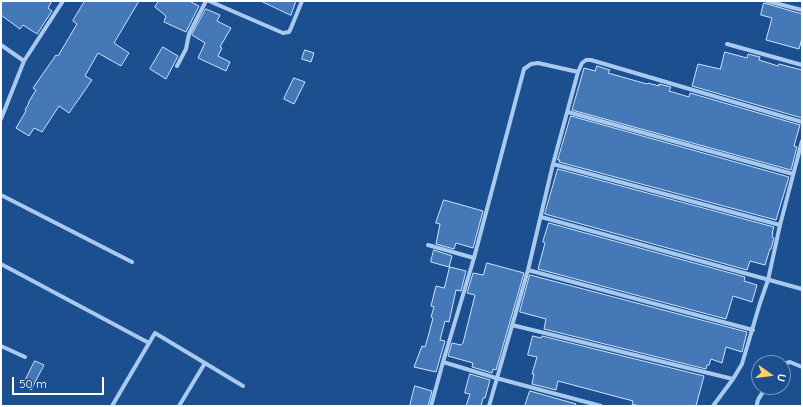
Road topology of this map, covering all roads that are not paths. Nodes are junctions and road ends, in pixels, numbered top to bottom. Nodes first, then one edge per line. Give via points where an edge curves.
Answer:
1 (63, 1) edge
2 (206, 1) edge
3 (209, 1) edge
4 (302, 1) edge
5 (767, 1) edge
6 (802, 10) edge
7 (727, 44) dead end
8 (1, 45) edge
9 (24, 61) junction
10 (802, 65) edge
11 (177, 66) dead end
12 (578, 72) junction
13 (568, 112) junction
14 (1, 119) edge
15 (802, 122) edge
16 (802, 141) edge
17 (554, 164) junction
18 (793, 174) junction
19 (1, 195) edge
20 (540, 217) junction
21 (780, 225) junction
22 (428, 245) dead end
23 (474, 258) junction
24 (132, 262) dead end
25 (1, 264) edge
26 (528, 270) junction
27 (768, 280) junction
28 (802, 289) edge
29 (512, 325) junction
30 (753, 330) junction
31 (149, 343) junction
32 (1, 346) edge
33 (25, 357) dead end
34 (443, 362) junction
35 (791, 362) edge
36 (205, 363) junction
37 (802, 367) edge
38 (496, 378) junction
39 (733, 379) junction
40 (243, 386) dead end
41 (762, 395) edge
42 (112, 406) edge
43 (179, 406) edge
44 (431, 406) edge
45 (489, 406) edge
46 (601, 406) edge
47 (713, 406) edge
48 (758, 406) edge

1 - 9 street
2 - 11 street via 189,34 186,49
3 - 4 street via 284,33 289,32
5 - 6 street
7 - 10 street
8 - 9 street
9 - 14 street
12 - 13 street
12 - 15 street via 582,63 591,60
12 - 23 street via 538,63 524,69
13 - 17 street
13 - 18 street
16 - 18 street
17 - 20 street
17 - 21 street
18 - 21 street
19 - 24 street
20 - 26 street
20 - 27 street
21 - 27 street
22 - 23 street
23 - 34 street
25 - 31 street
26 - 29 street
26 - 30 street
27 - 28 street
27 - 30 street
29 - 38 street
29 - 39 street
30 - 39 street via 742,364
31 - 36 street via 155,333
31 - 42 street
32 - 33 street
34 - 38 street
34 - 44 street
35 - 37 street
36 - 40 street
36 - 43 street
38 - 45 street
38 - 46 street
39 - 47 street
41 - 48 street

